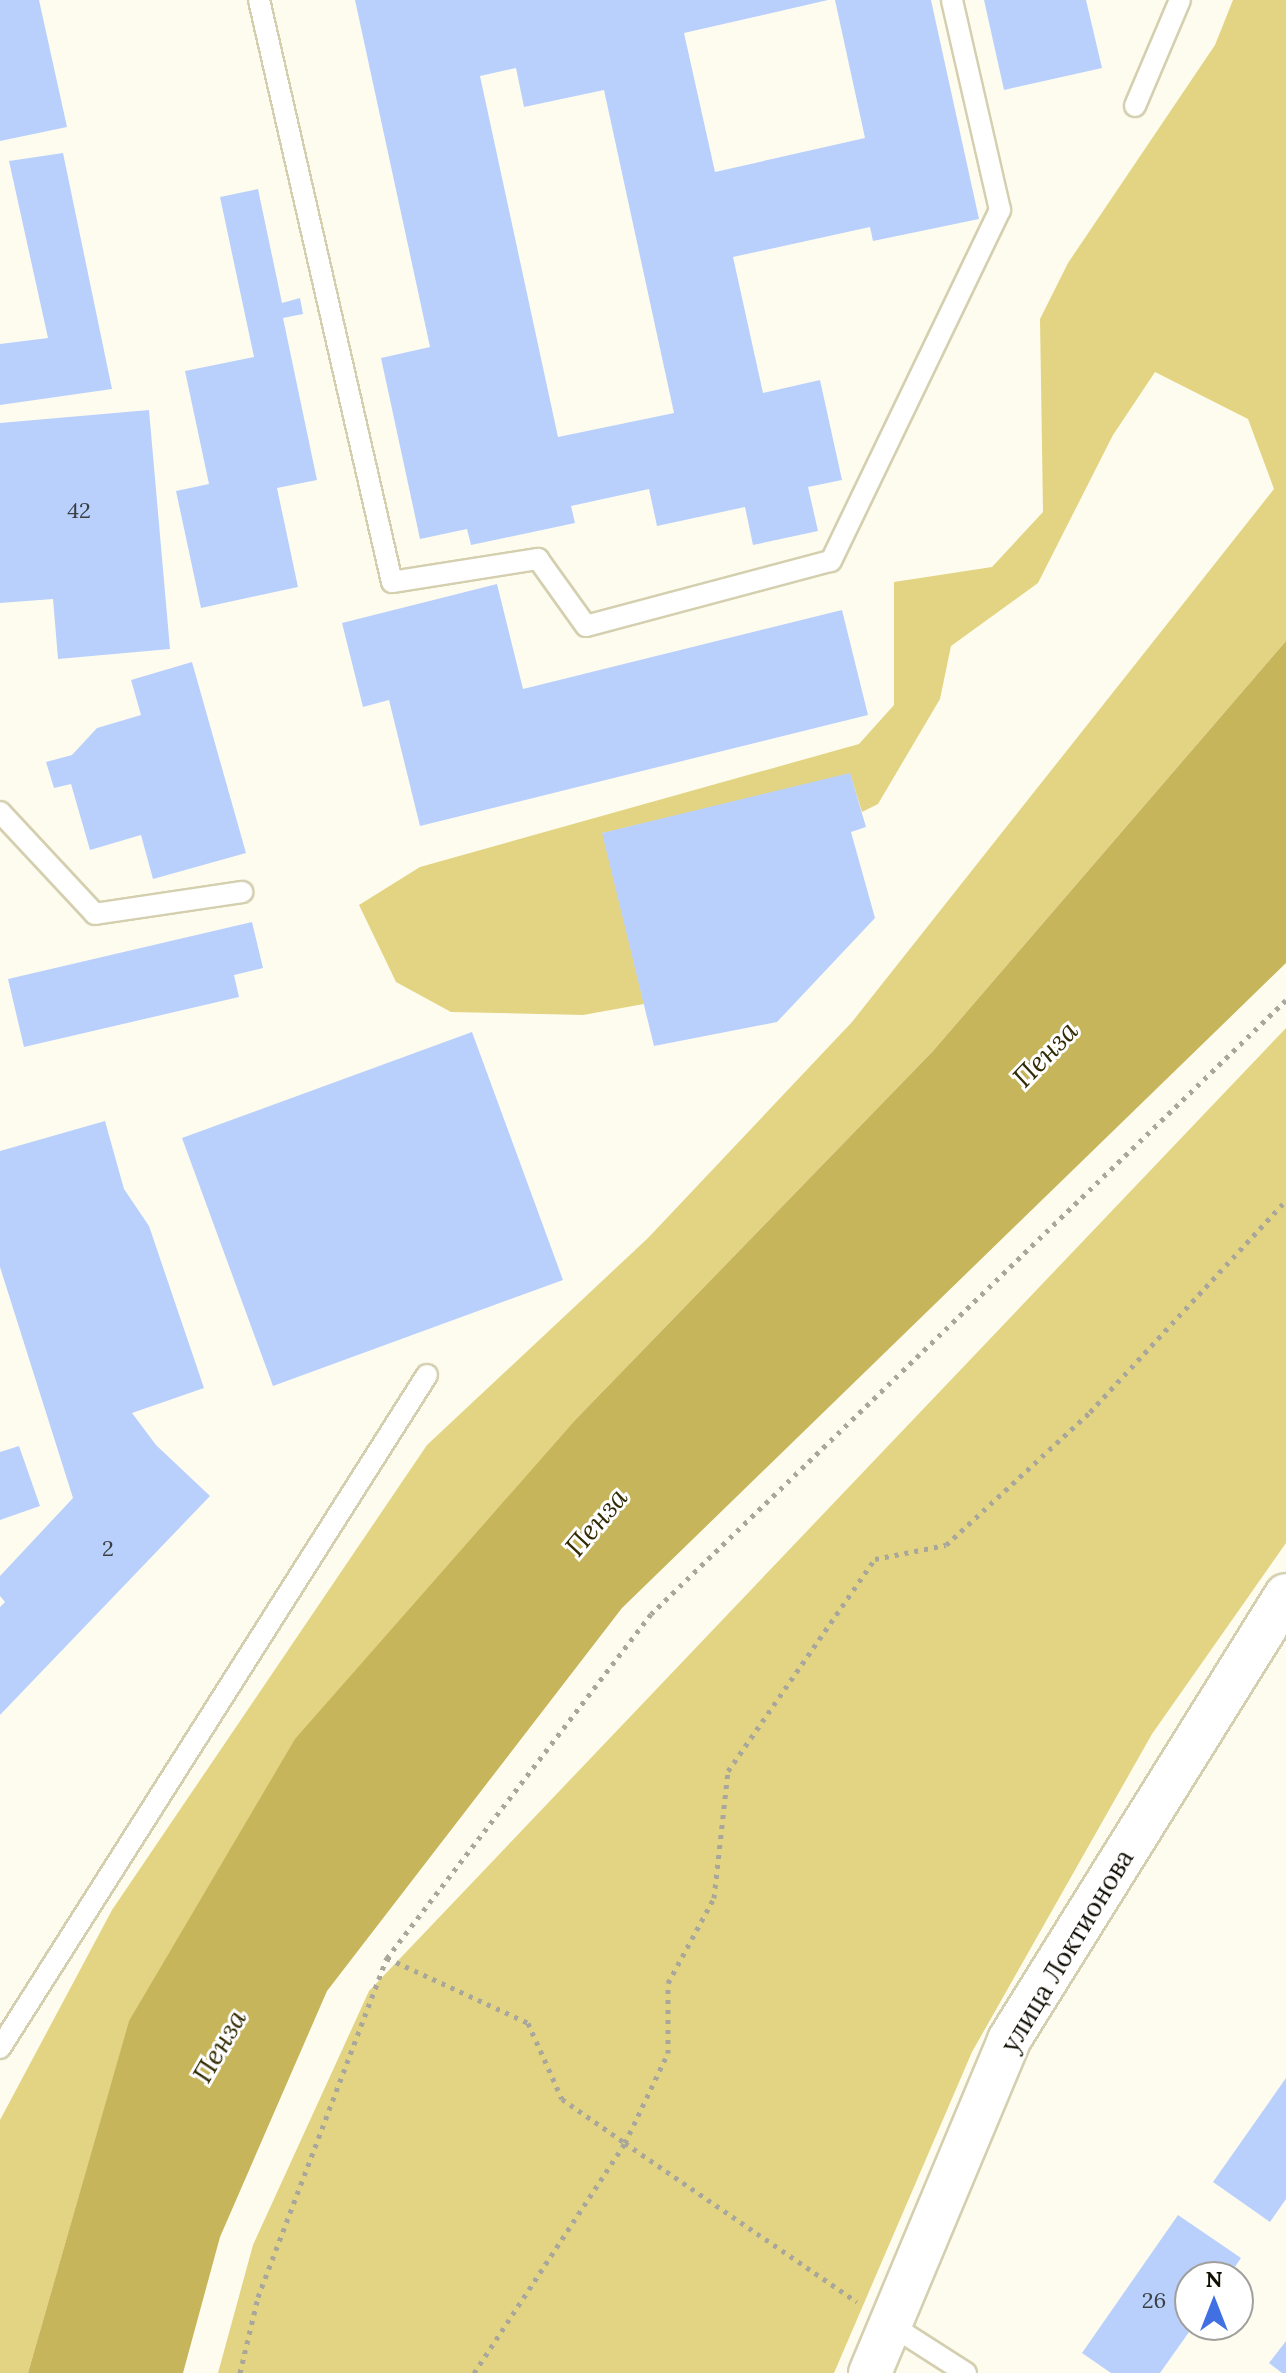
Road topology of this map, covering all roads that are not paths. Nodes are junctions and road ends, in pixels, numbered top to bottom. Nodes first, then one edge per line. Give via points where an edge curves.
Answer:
1 (259, 0) edge
2 (952, 0) edge
3 (1180, 0) edge
4 (1135, 106) dead end
5 (0, 812) edge
6 (242, 892) dead end
7 (427, 1375) dead end
8 (1286, 1595) edge
9 (0, 2048) edge
10 (891, 2325) junction
11 (870, 2373) edge
12 (966, 2373) edge

1 - 2 lane via 392,582 538,559 586,626 831,561 1000,210
3 - 4 lane
5 - 6 lane via 95,914
7 - 9 lane
8 - 10 street, улица Локтионова via 1009,2040
10 - 11 street, улица Локтионова
10 - 12 lane

